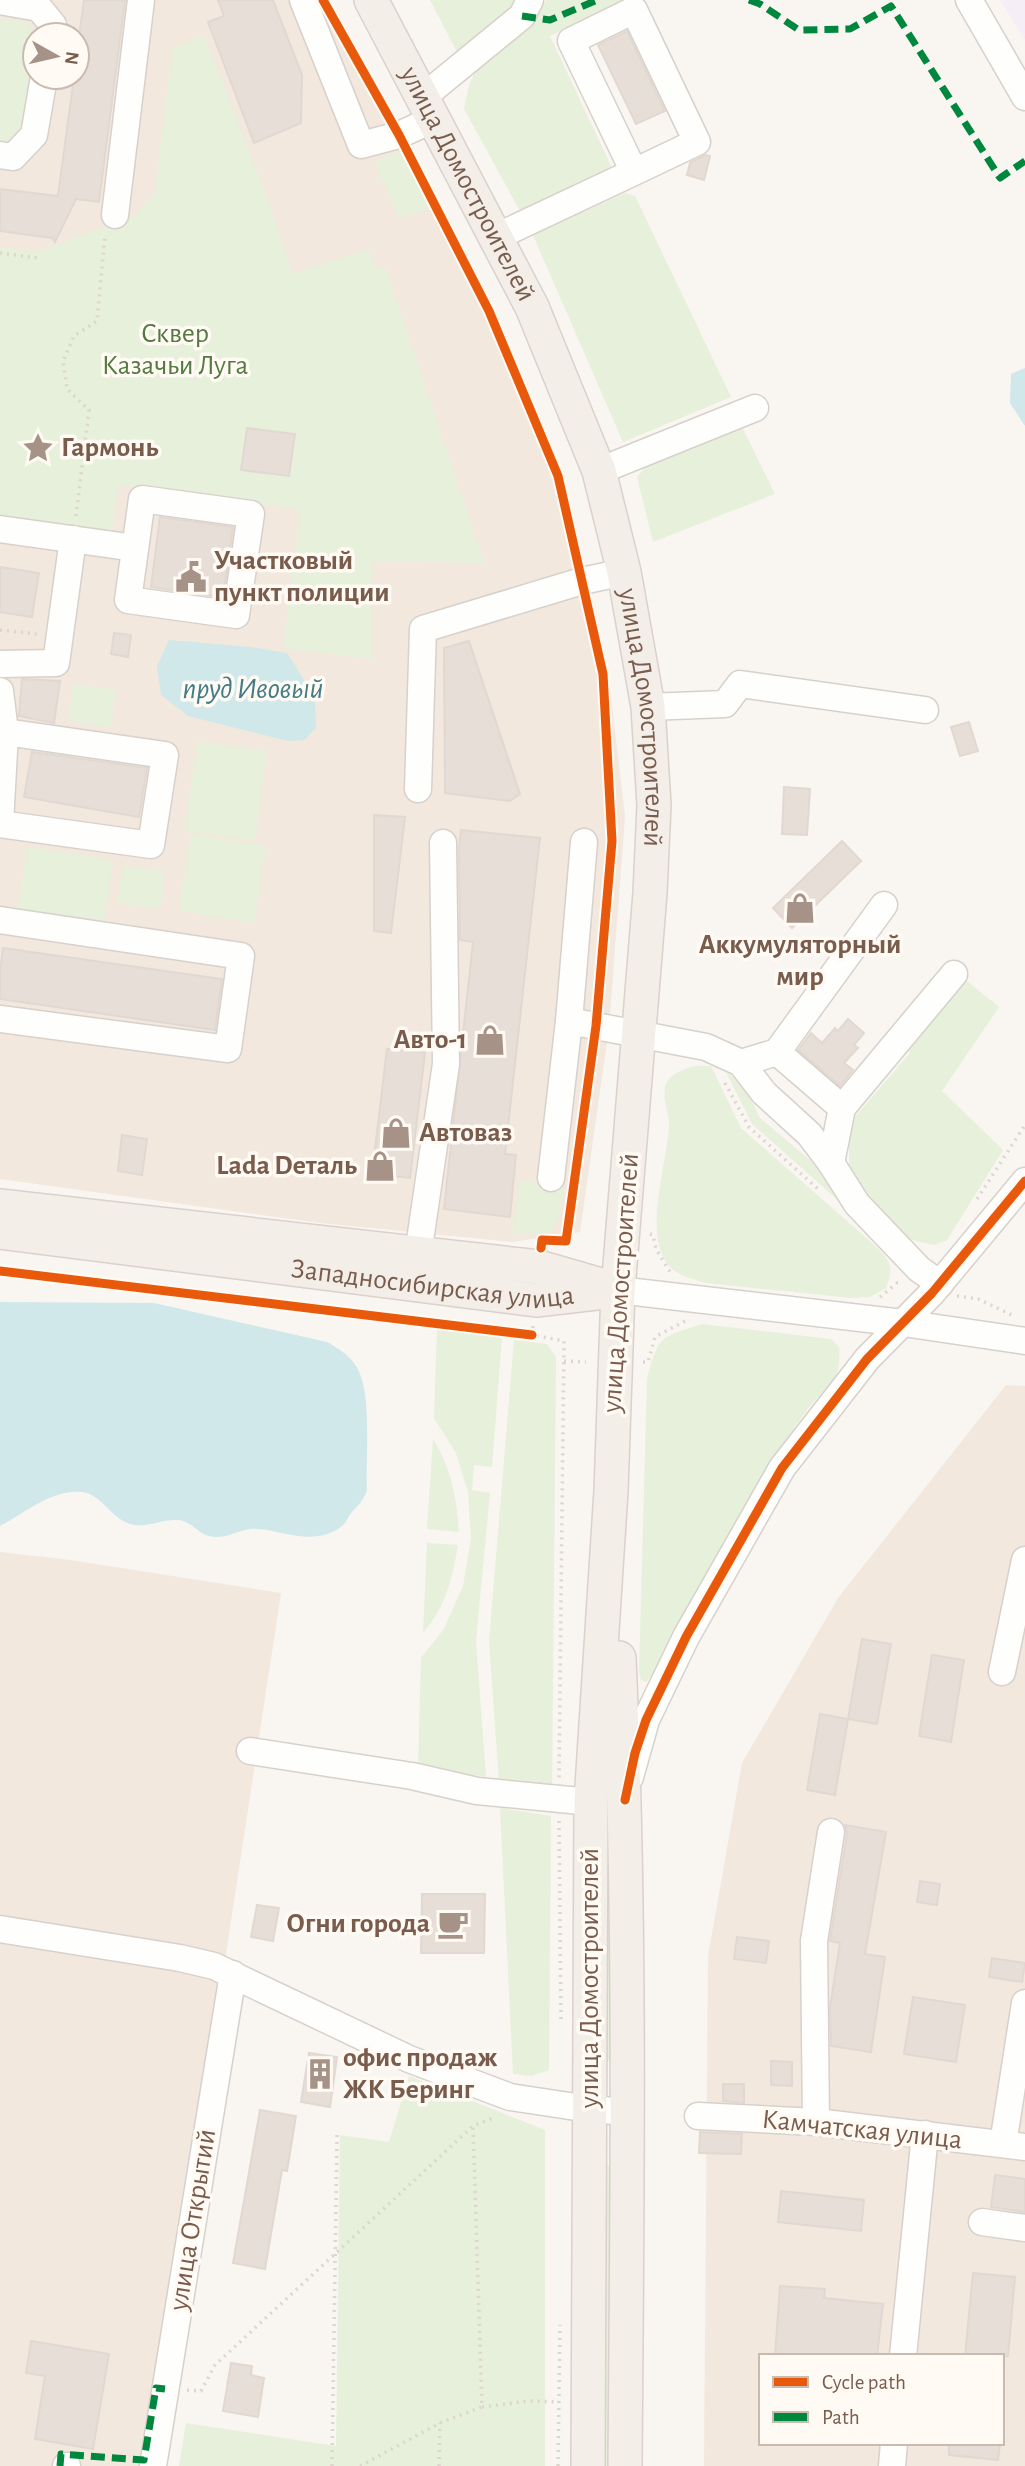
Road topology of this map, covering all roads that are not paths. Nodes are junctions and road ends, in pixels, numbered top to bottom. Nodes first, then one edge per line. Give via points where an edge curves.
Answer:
1 (141, 0) edge
2 (303, 0) edge
3 (371, 0) edge
4 (530, 0) edge
5 (969, 0) edge
6 (0, 1) edge
7 (50, 21) edge
8 (42, 91) edge
9 (1025, 97) edge
10 (429, 108) junction
11 (0, 155) edge
12 (634, 172) junction
13 (110, 222) road end
14 (496, 237) junction
15 (755, 408) dead end
16 (599, 471) junction
17 (0, 529) edge
18 (73, 539) junction
19 (135, 548) junction
20 (624, 572) junction
21 (0, 664) edge
22 (0, 691) edge
23 (648, 707) junction
24 (925, 710) dead end
25 (3, 733) edge
26 (418, 789) dead end
27 (0, 824) edge
28 (584, 842) dead end
29 (443, 843) dead end
30 (884, 905) dead end
31 (0, 920) edge
32 (954, 974) dead end
33 (0, 1019) edge
34 (569, 1021) junction
35 (640, 1034) junction
36 (777, 1052) junction
37 (733, 1072) junction
38 (842, 1108) junction
39 (831, 1163) junction
40 (551, 1178) dead end
41 (1025, 1181) edge
42 (0, 1206) edge
43 (0, 1232) edge
44 (418, 1254) junction
45 (918, 1275) junction
46 (618, 1290) junction
47 (903, 1324) junction
48 (1025, 1341) edge
49 (611, 1491) junction
50 (1025, 1560) edge
51 (1002, 1672) dead end
52 (250, 1751) dead end
53 (575, 1800) junction
54 (625, 1800) junction
55 (831, 1832) dead end
56 (0, 1929) edge
57 (233, 1974) junction
58 (1025, 2003) edge
59 (589, 2109) junction
60 (628, 2112) junction
61 (698, 2116) dead end
62 (816, 2122) junction
63 (925, 2134) junction
64 (1014, 2146) edge
65 (982, 2222) dead end
66 (1025, 2228) edge
67 (903, 2354) edge
68 (894, 2445) edge
69 (153, 2466) edge
70 (588, 2466) edge
71 (625, 2466) edge
72 (892, 2466) edge

1 - 13 street
2 - 10 street via 361,145 399,135
3 - 10 main road, улица Домостроителей
4 - 10 street via 522,16
5 - 9 street
6 - 7 street via 39,8
8 - 11 street via 34,135 13,157
10 - 14 main road, улица Домостроителей
12 - 12 street via 571,41 634,10 697,142
12 - 14 street
14 - 16 main road, улица Домостроителей via 532,307
15 - 16 street
16 - 20 main road, улица Домостроителей
17 - 18 street
18 - 19 street
18 - 21 street via 56,663
19 - 19 street via 142,499 251,514 236,615 128,600
20 - 23 main road, улица Домостроителей
20 - 26 street via 423,629
22 - 25 street
23 - 24 street via 725,704 740,684
23 - 35 main road, улица Домостроителей via 654,805
25 - 27 street
25 - 27 street via 165,755 151,845
28 - 34 street
29 - 44 street via 446,1064
30 - 36 street
31 - 33 street via 241,956 228,1049
32 - 38 street
34 - 35 street
34 - 40 street
35 - 37 street via 706,1047
35 - 46 main road, улица Домостроителей
36 - 37 street
36 - 38 street
37 - 39 street via 764,1093
38 - 39 street
39 - 45 street via 857,1204
41 - 45 street
42 - 44 main road, Западносибирская улица
43 - 46 main road, Западносибирская улица via 536,1300
44 - 46 main road, Западносибирская улица via 539,1267
45 - 47 street
46 - 47 street
46 - 49 main road, улица Домостроителей
47 - 48 street
47 - 54 street via 867,1359 782,1468 686,1637 646,1720
49 - 53 main road, улица Домостроителей
49 - 54 main road, улица Домостроителей
50 - 51 street
52 - 53 street via 477,1791
53 - 59 main road, улица Домостроителей
54 - 60 main road, улица Домостроителей
55 - 62 street via 814,1941
56 - 57 street via 199,1961
57 - 59 street via 409,2059 510,2097
57 - 69 street, улица Открытий
58 - 64 street
59 - 60 street
59 - 70 main road, улица Домостроителей
60 - 71 main road, улица Домостроителей
61 - 62 street, Камчатская улица
62 - 63 street, Камчатская улица
63 - 64 street, Камчатская улица
63 - 67 street
65 - 66 street
68 - 72 street

